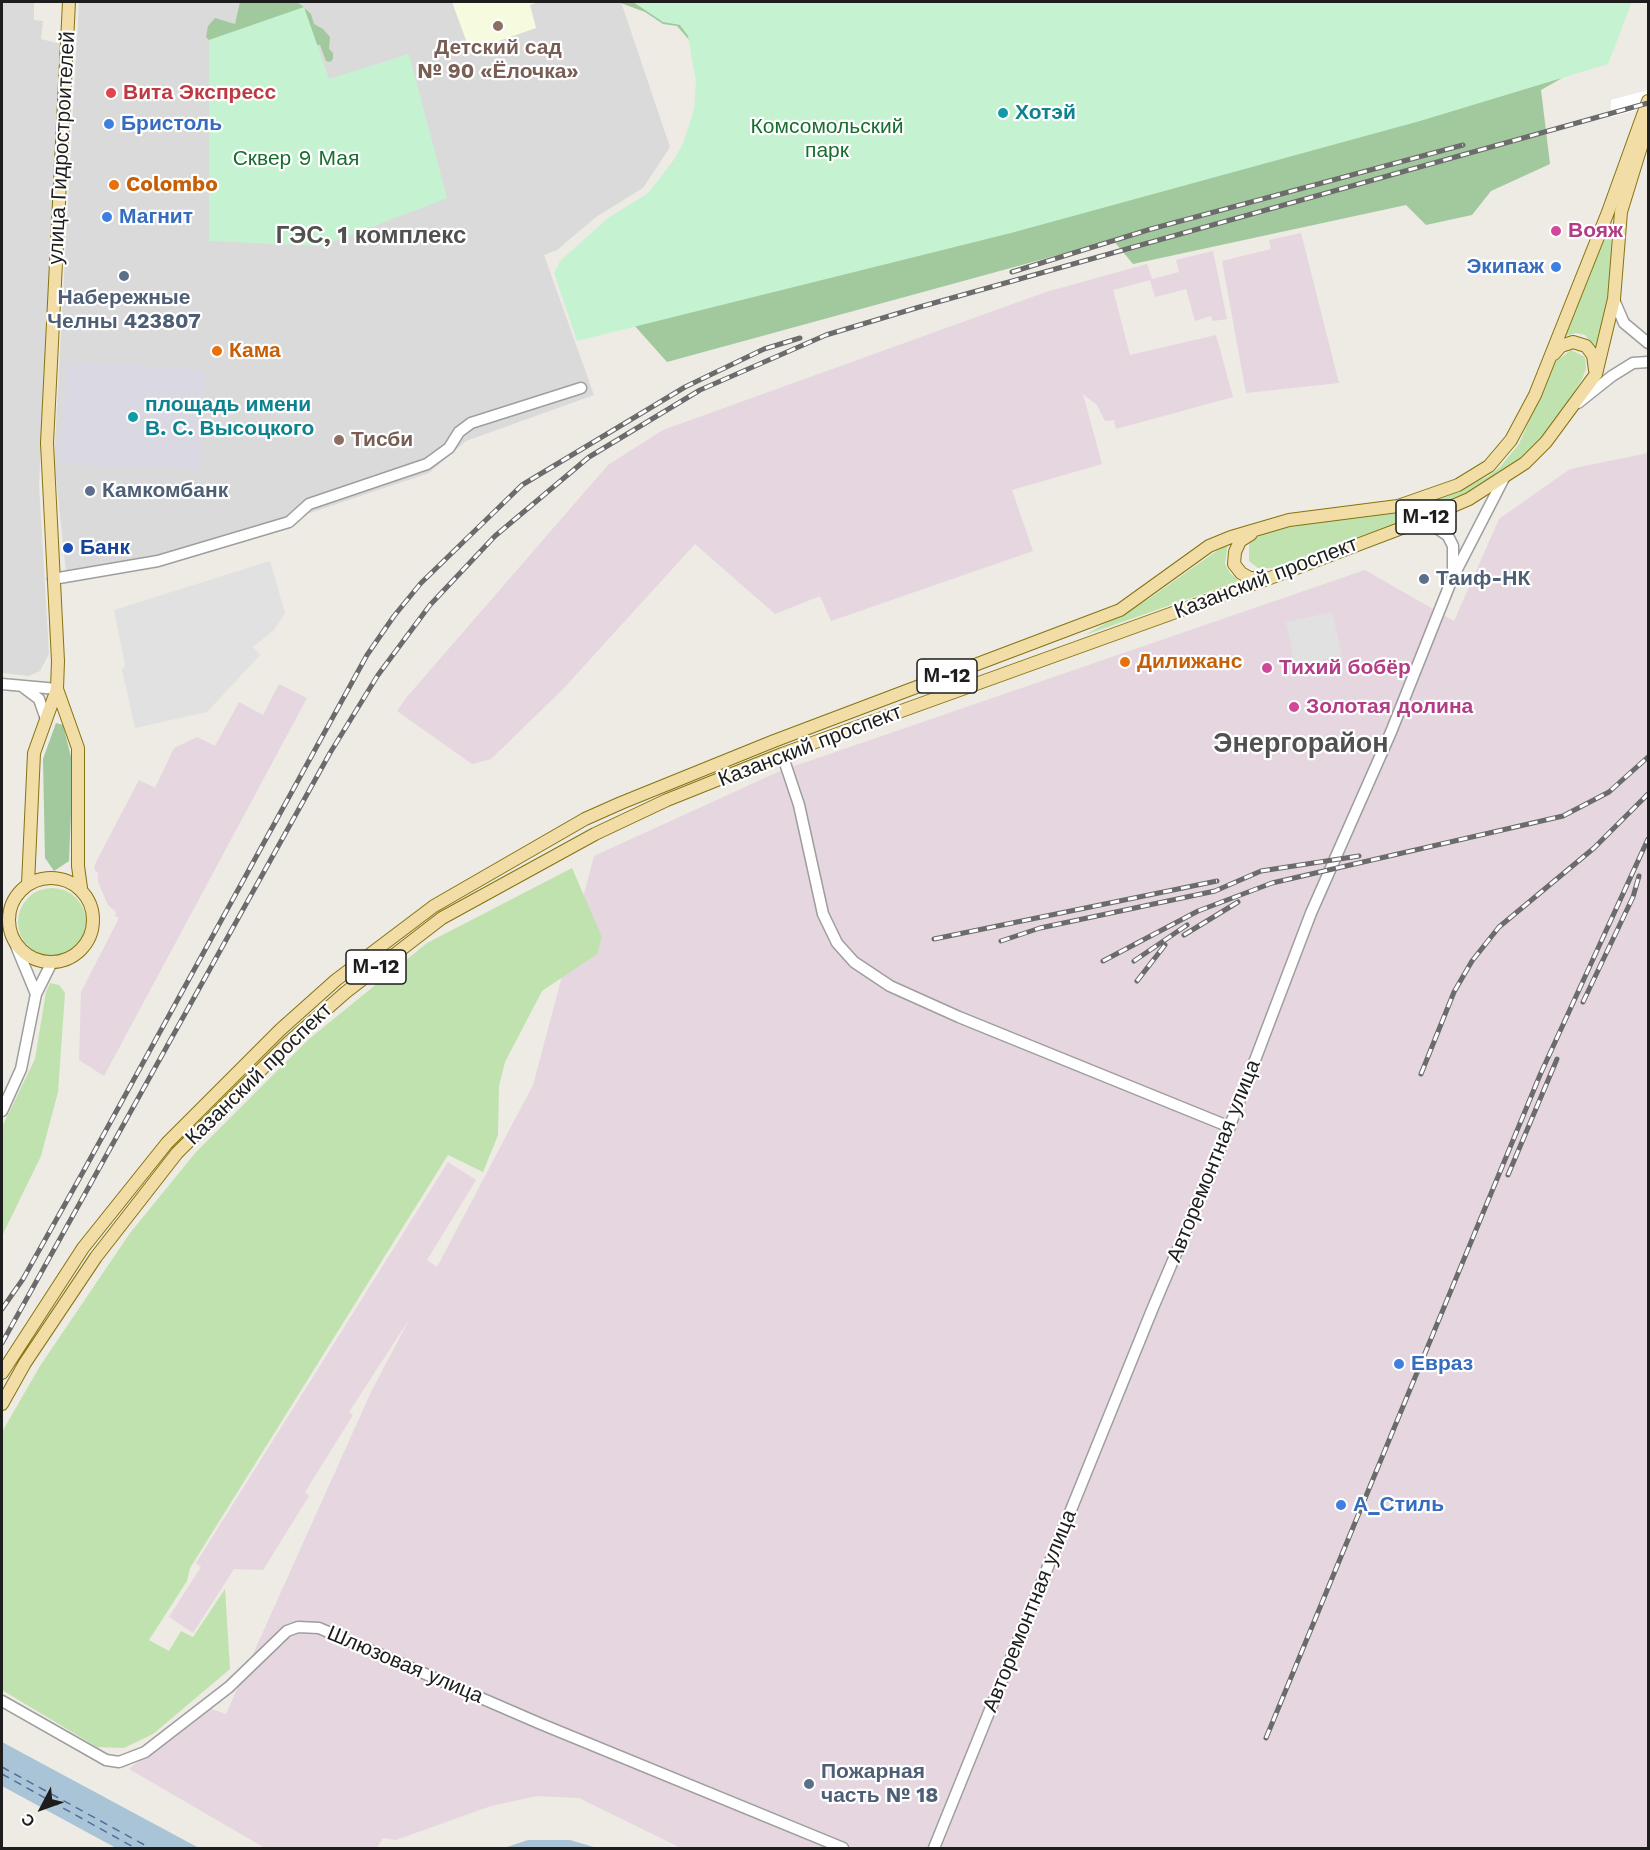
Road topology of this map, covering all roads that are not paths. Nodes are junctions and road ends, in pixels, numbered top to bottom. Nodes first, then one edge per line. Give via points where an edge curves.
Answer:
1 (69, 2) edge
2 (1648, 101) edge
3 (1648, 124) edge
4 (1614, 299) junction
5 (1648, 343) edge
6 (1551, 358) junction
7 (1648, 362) edge
8 (1596, 374) junction
9 (581, 388) dead end
10 (1576, 405) junction
11 (1504, 478) junction
12 (1260, 528) junction
13 (1402, 528) junction
14 (1270, 578) junction
15 (53, 579) junction
16 (1452, 579) junction
17 (2, 684) edge
18 (20, 686) junction
19 (57, 689) junction
20 (46, 719) junction
21 (782, 754) junction
22 (661, 785) junction
23 (667, 800) junction
24 (621, 803) junction
25 (629, 816) junction
26 (28, 884) junction
27 (81, 888) junction
28 (12, 936) junction
29 (52, 962) junction
30 (36, 994) junction
31 (2, 1111) edge
32 (1230, 1127) junction
33 (2, 1373) edge
34 (2, 1404) edge
35 (2, 1701) edge
36 (843, 1848) edge
37 (934, 1848) edge

1 - 15 main road, улица Гидростроителей via 47,443
2 - 6 main road, Казанский проспект / М-12
3 - 4 main road, Казанский проспект / М-12 via 1621,213
4 - 5 street via 1624,323
4 - 8 main road, Казанский проспект / М-12
6 - 8 main road via 1561,346 1573,342 1586,346 1593,355
6 - 12 main road, Казанский проспект / М-12 via 1503,452 1466,481 1398,506 1289,520
7 - 10 street via 1633,363
8 - 10 main road, Казанский проспект / М-12
9 - 15 street via 471,423 459,432 449,448 427,464 309,504 289,522 158,561
10 - 11 main road, Казанский проспект / М-12 via 1546,442
11 - 13 main road, Казанский проспект / М-12 via 1470,499
11 - 16 street, Авторемонтная улица
12 - 14 main road via 1240,541 1234,552 1234,564 1250,578
12 - 22 main road, Казанский проспект / М-12 via 1209,546 1120,610
13 - 14 main road, Казанский проспект / М-12
13 - 16 street via 1425,524 1448,536 1453,546
14 - 21 main road, Казанский проспект / М-12
15 - 19 main road, улица Гидростроителей
16 - 32 street, Авторемонтная улица via 1391,732 1311,913
17 - 18 street
18 - 19 street
18 - 20 street via 39,699
19 - 20 main road
19 - 27 main road via 78,748
20 - 26 main road via 34,753
21 - 23 main road, Казанский проспект / М-12
21 - 32 street via 799,805 823,914 837,943 854,962 890,986 959,1017
22 - 23 main road via 654,795
22 - 24 main road, Казанский проспект / М-12
23 - 25 main road, Казанский проспект / М-12
24 - 25 main road via 634,803 636,808
24 - 33 main road, Казанский проспект / М-12 via 585,819 434,906 336,980 280,1030 138,1176 83,1248
25 - 34 main road, Казанский проспект / М-12 via 442,918 289,1042 150,1185 60,1310
26 - 27 main road via 52,878
26 - 28 main road via 15,898 10,911
27 - 29 main road via 93,911 91,934 76,954
28 - 29 main road via 30,957
28 - 30 street
29 - 30 street
30 - 31 street via 21,1069
32 - 37 street, Авторемонтная улица
35 - 36 street, Шлюзовая улица via 106,1760 119,1762 145,1752 229,1687 287,1631 319,1628

